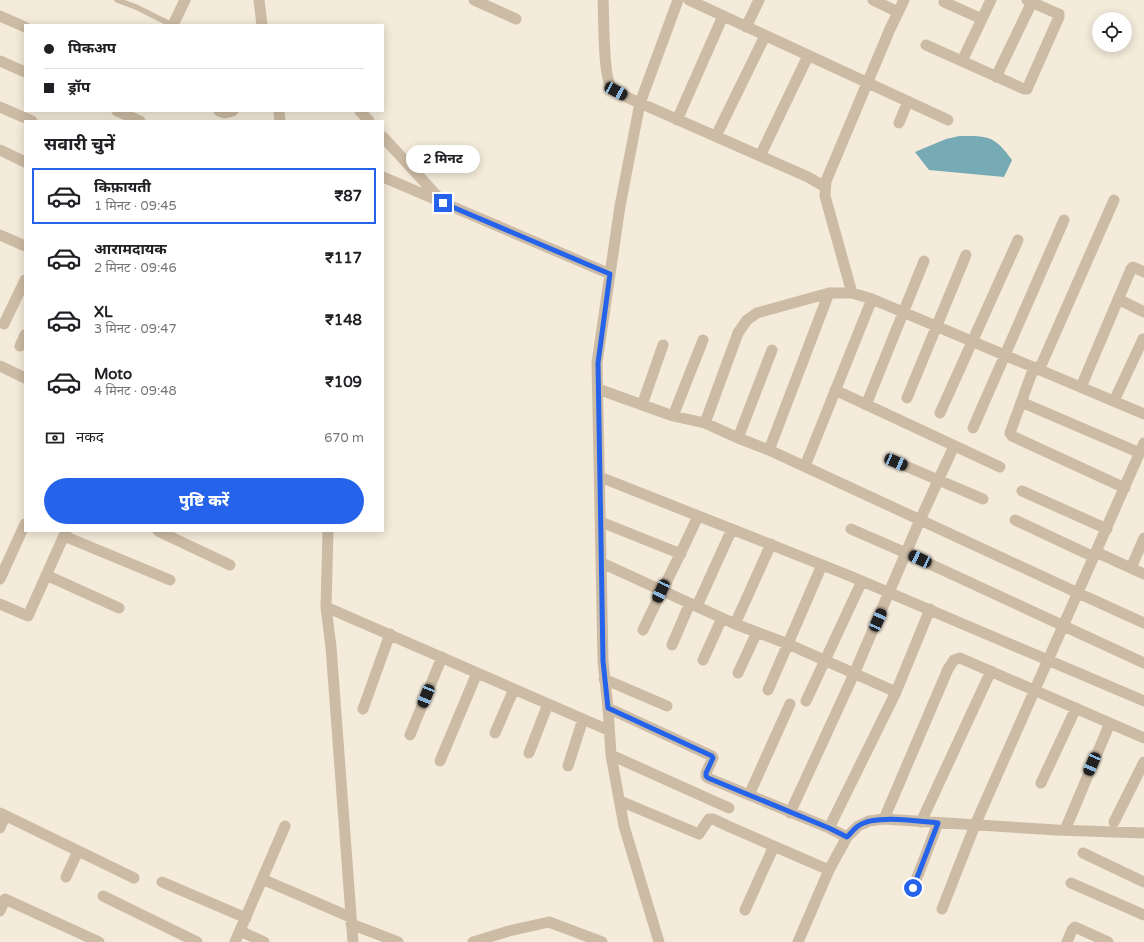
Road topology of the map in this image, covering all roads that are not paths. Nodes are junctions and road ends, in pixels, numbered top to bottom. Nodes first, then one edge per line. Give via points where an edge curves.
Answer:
1 (116, 0) edge
2 (185, 0) edge
3 (259, 0) edge
4 (474, 0) edge
5 (678, 0) edge
6 (688, 0) edge
7 (759, 0) edge
8 (873, 0) edge
9 (904, 0) edge
10 (991, 0) edge
11 (602, 1) edge
12 (1030, 1) edge
13 (944, 2) dead end
14 (898, 12) junction
15 (0, 16) edge
16 (723, 16) junction
17 (516, 19) dead end
18 (982, 19) junction
19 (171, 24) edge
20 (173, 24) edge
21 (262, 24) edge
22 (24, 27) edge
23 (746, 27) junction
24 (765, 36) junction
25 (926, 45) dead end
26 (808, 56) junction
27 (0, 61) edge
28 (962, 61) junction
29 (24, 72) edge
30 (996, 77) junction
31 (867, 83) junction
32 (908, 101) junction
33 (640, 103) junction
34 (1, 109) edge
35 (119, 112) edge
36 (361, 112) edge
37 (29, 120) edge
38 (138, 120) edge
39 (368, 120) edge
40 (677, 120) junction
41 (948, 120) dead end
42 (899, 123) dead end
43 (716, 136) junction
44 (384, 138) edge
45 (0, 150) edge
46 (760, 156) junction
47 (24, 162) edge
48 (384, 177) edge
49 (825, 187) junction
50 (1114, 200) dead end
51 (443, 203) junction
52 (1064, 220) dead end
53 (0, 235) edge
54 (1018, 240) dead end
55 (24, 246) edge
56 (966, 255) dead end
57 (924, 261) dead end
58 (1144, 272) edge
59 (610, 274) junction
60 (24, 282) edge
61 (829, 293) junction
62 (852, 293) junction
63 (872, 299) junction
64 (1118, 299) junction
65 (903, 312) junction
66 (1144, 312) edge
67 (4, 324) dead end
68 (936, 326) junction
69 (24, 337) edge
70 (1143, 339) dead end
71 (703, 340) dead end
72 (972, 341) junction
73 (663, 345) dead end
74 (20, 346) dead end
75 (772, 350) dead end
76 (1005, 355) junction
77 (0, 366) edge
78 (1036, 368) junction
79 (24, 378) edge
80 (1081, 387) junction
81 (598, 389) junction
82 (835, 390) junction
83 (906, 398) dead end
84 (1114, 401) junction
85 (1021, 402) junction
86 (642, 405) junction
87 (866, 405) junction
88 (940, 413) dead end
89 (1144, 414) edge
90 (673, 416) junction
91 (705, 423) junction
92 (973, 428) dead end
93 (738, 438) junction
94 (954, 446) junction
95 (1142, 448) edge
96 (770, 450) junction
97 (896, 462) dead end
98 (805, 466) junction
99 (1000, 467) dead end
100 (600, 477) junction
101 (939, 479) junction
102 (1124, 488) junction
103 (1022, 491) dead end
104 (984, 499) dead end
105 (698, 516) junction
106 (920, 520) junction
107 (1015, 520) dead end
108 (601, 522) junction
109 (24, 526) edge
110 (732, 529) junction
111 (851, 529) dead end
112 (1107, 529) junction
113 (160, 532) edge
114 (328, 532) edge
115 (65, 533) edge
116 (1144, 538) edge
117 (771, 544) junction
118 (906, 553) junction
119 (681, 554) junction
120 (1095, 554) junction
121 (602, 563) junction
122 (230, 565) dead end
123 (822, 565) junction
124 (1131, 568) junction
125 (1144, 574) edge
126 (46, 575) junction
127 (0, 579) edge
128 (170, 580) dead end
129 (862, 581) junction
130 (661, 591) junction
131 (889, 593) junction
132 (1078, 594) junction
133 (0, 604) edge
134 (694, 605) junction
135 (326, 607) junction
136 (119, 608) dead end
137 (930, 610) junction
138 (722, 618) junction
139 (1144, 623) edge
140 (736, 624) junction
141 (1064, 626) junction
142 (643, 630) dead end
143 (757, 632) junction
144 (390, 634) junction
145 (788, 644) junction
146 (672, 645) dead end
147 (442, 657) junction
148 (703, 660) dead end
149 (1048, 660) junction
150 (824, 661) junction
151 (1144, 663) edge
152 (991, 671) junction
153 (477, 673) junction
154 (738, 673) dead end
155 (854, 674) junction
156 (604, 679) junction
157 (514, 689) junction
158 (768, 690) dead end
159 (1035, 690) junction
160 (896, 692) junction
161 (806, 701) dead end
162 (1144, 701) edge
163 (548, 704) junction
164 (790, 704) dead end
165 (668, 706) dead end
166 (608, 708) junction
167 (1076, 708) junction
168 (363, 709) dead end
169 (583, 719) junction
170 (1110, 723) junction
171 (608, 730) junction
172 (495, 733) dead end
173 (410, 734) dead end
174 (1144, 738) edge
175 (529, 753) dead end
176 (611, 755) junction
177 (440, 761) dead end
178 (1144, 762) edge
179 (568, 766) dead end
180 (1041, 783) dead end
181 (749, 795) junction
182 (620, 801) junction
183 (729, 808) dead end
184 (790, 813) junction
185 (3, 814) edge
186 (884, 819) junction
187 (921, 822) junction
188 (1114, 822) dead end
189 (938, 823) junction
190 (975, 825) junction
191 (285, 826) dead end
192 (0, 828) edge
193 (829, 828) junction
194 (1065, 830) junction
195 (1144, 833) edge
196 (847, 837) junction
197 (774, 846) junction
198 (78, 851) junction
199 (1083, 853) dead end
200 (829, 870) junction
201 (66, 877) dead end
202 (134, 878) dead end
203 (262, 880) junction
204 (162, 882) dead end
205 (1144, 882) edge
206 (1071, 883) dead end
207 (913, 888) dead end
208 (103, 896) dead end
209 (942, 909) dead end
210 (745, 910) dead end
211 (0, 912) edge
212 (1144, 915) edge
213 (246, 918) junction
214 (350, 921) junction
215 (240, 931) junction
216 (99, 942) edge
217 (197, 942) edge
218 (235, 942) edge
219 (264, 942) edge
220 (352, 942) edge
221 (398, 942) edge
222 (473, 942) edge
223 (602, 942) edge
224 (659, 942) edge
225 (798, 942) edge
226 (1067, 942) edge
227 (1108, 942) edge

1 - 19 lane
2 - 20 street
3 - 21 street
4 - 17 street
5 - 33 street
6 - 16 street
7 - 23 street
8 - 14 street
9 - 14 street
10 - 18 street
11 - 33 street via 607,79 616,91
12 - 30 street
12 - 30 street via 1059,14 1030,83 1027,89 1024,89
13 - 18 street
14 - 31 street
15 - 22 street
16 - 23 street
16 - 40 street
18 - 28 street
23 - 24 street
24 - 26 street
24 - 43 street
25 - 28 street
26 - 31 street
26 - 46 street
27 - 29 street
28 - 30 street
31 - 32 street
31 - 49 street
32 - 41 street
32 - 42 street
33 - 40 street
33 - 59 street
34 - 37 street
35 - 38 street
36 - 39 street
40 - 43 street
43 - 46 street
44 - 51 street
45 - 47 street
46 - 49 street
48 - 51 street
49 - 62 street via 825,196
50 - 78 street
51 - 59 street
52 - 76 street
53 - 55 street
54 - 72 street
56 - 68 street
57 - 65 street
58 - 64 street via 1133,267
59 - 81 street via 598,363
60 - 67 street
61 - 62 street
61 - 91 street via 757,313 747,320 738,333
61 - 96 street
62 - 63 street
63 - 65 street
63 - 82 street
64 - 66 street
64 - 80 street
65 - 68 street
65 - 87 street
68 - 72 street
68 - 83 street
69 - 74 street
70 - 84 street
71 - 90 street
72 - 76 street
72 - 88 street
73 - 86 street
75 - 93 street
76 - 78 street
76 - 92 street
77 - 79 street
78 - 80 street
78 - 85 street
80 - 84 street
81 - 86 street
81 - 100 street
82 - 87 street
82 - 98 street
84 - 89 street
85 - 95 street
85 - 102 street via 1010,433 1012,436
86 - 90 street
87 - 94 street
90 - 91 street
91 - 93 street
93 - 96 street
94 - 99 street
94 - 101 street
95 - 102 street
96 - 98 street
97 - 101 street
98 - 106 street
100 - 105 street
100 - 108 street
101 - 104 street
101 - 106 street
102 - 112 street
103 - 112 street
105 - 110 street
105 - 119 street
106 - 118 street
106 - 132 street
107 - 120 street
108 - 119 street
108 - 121 street
109 - 127 street
110 - 117 street
110 - 134 street
111 - 118 street
112 - 120 street
113 - 122 street
114 - 135 street
115 - 126 street
115 - 128 street
116 - 124 street
117 - 123 street
117 - 140 street
118 - 131 street
118 - 141 street
119 - 130 street
120 - 124 street
120 - 132 street
121 - 130 street
121 - 156 street
123 - 129 street
123 - 145 street
124 - 125 street
126 - 133 street via 28,616
126 - 136 street
129 - 131 street
129 - 150 street
130 - 134 street
130 - 142 street
131 - 137 street
131 - 155 street
132 - 139 street
132 - 141 street
134 - 138 street
134 - 146 street
135 - 144 street
135 - 214 street
137 - 149 street
137 - 160 street
138 - 140 street
138 - 148 street
140 - 143 street
141 - 149 street
141 - 151 street
143 - 145 street
143 - 154 street
144 - 147 street
144 - 168 street
145 - 150 street
145 - 158 street
147 - 153 street
147 - 173 street
149 - 159 street
149 - 162 street
150 - 155 street
150 - 161 street
152 - 159 street
152 - 186 street via 960,658 954,660
152 - 187 street
153 - 157 street
153 - 177 street
155 - 160 street
155 - 184 street
156 - 165 street
156 - 166 street
157 - 163 street
157 - 172 street
159 - 167 street
159 - 190 street
160 - 193 street
163 - 169 street
163 - 175 street
164 - 181 street
166 - 171 street
166 - 181 street via 712,756 706,776
167 - 170 street
167 - 180 street
169 - 171 street
169 - 179 street
170 - 174 street
170 - 194 street
171 - 176 street
176 - 182 street
176 - 183 street
178 - 188 street
181 - 184 street
182 - 197 street via 700,834 709,819 713,819
182 - 224 street via 624,826
184 - 193 street
185 - 192 street
185 - 198 street
186 - 187 street
186 - 196 street via 858,826
187 - 189 street
189 - 190 street
189 - 207 street
190 - 194 street
190 - 209 street
191 - 203 street
193 - 196 street
194 - 195 street
196 - 200 street
197 - 200 street
197 - 210 street
198 - 201 street
198 - 202 street
199 - 205 street
200 - 225 street
203 - 213 street
203 - 214 street
204 - 213 street
206 - 212 street
208 - 217 street
211 - 216 street via 5,900
213 - 215 street
214 - 220 street
214 - 221 street
215 - 218 street
215 - 219 street
222 - 223 street via 549,922
226 - 227 street via 1075,927

